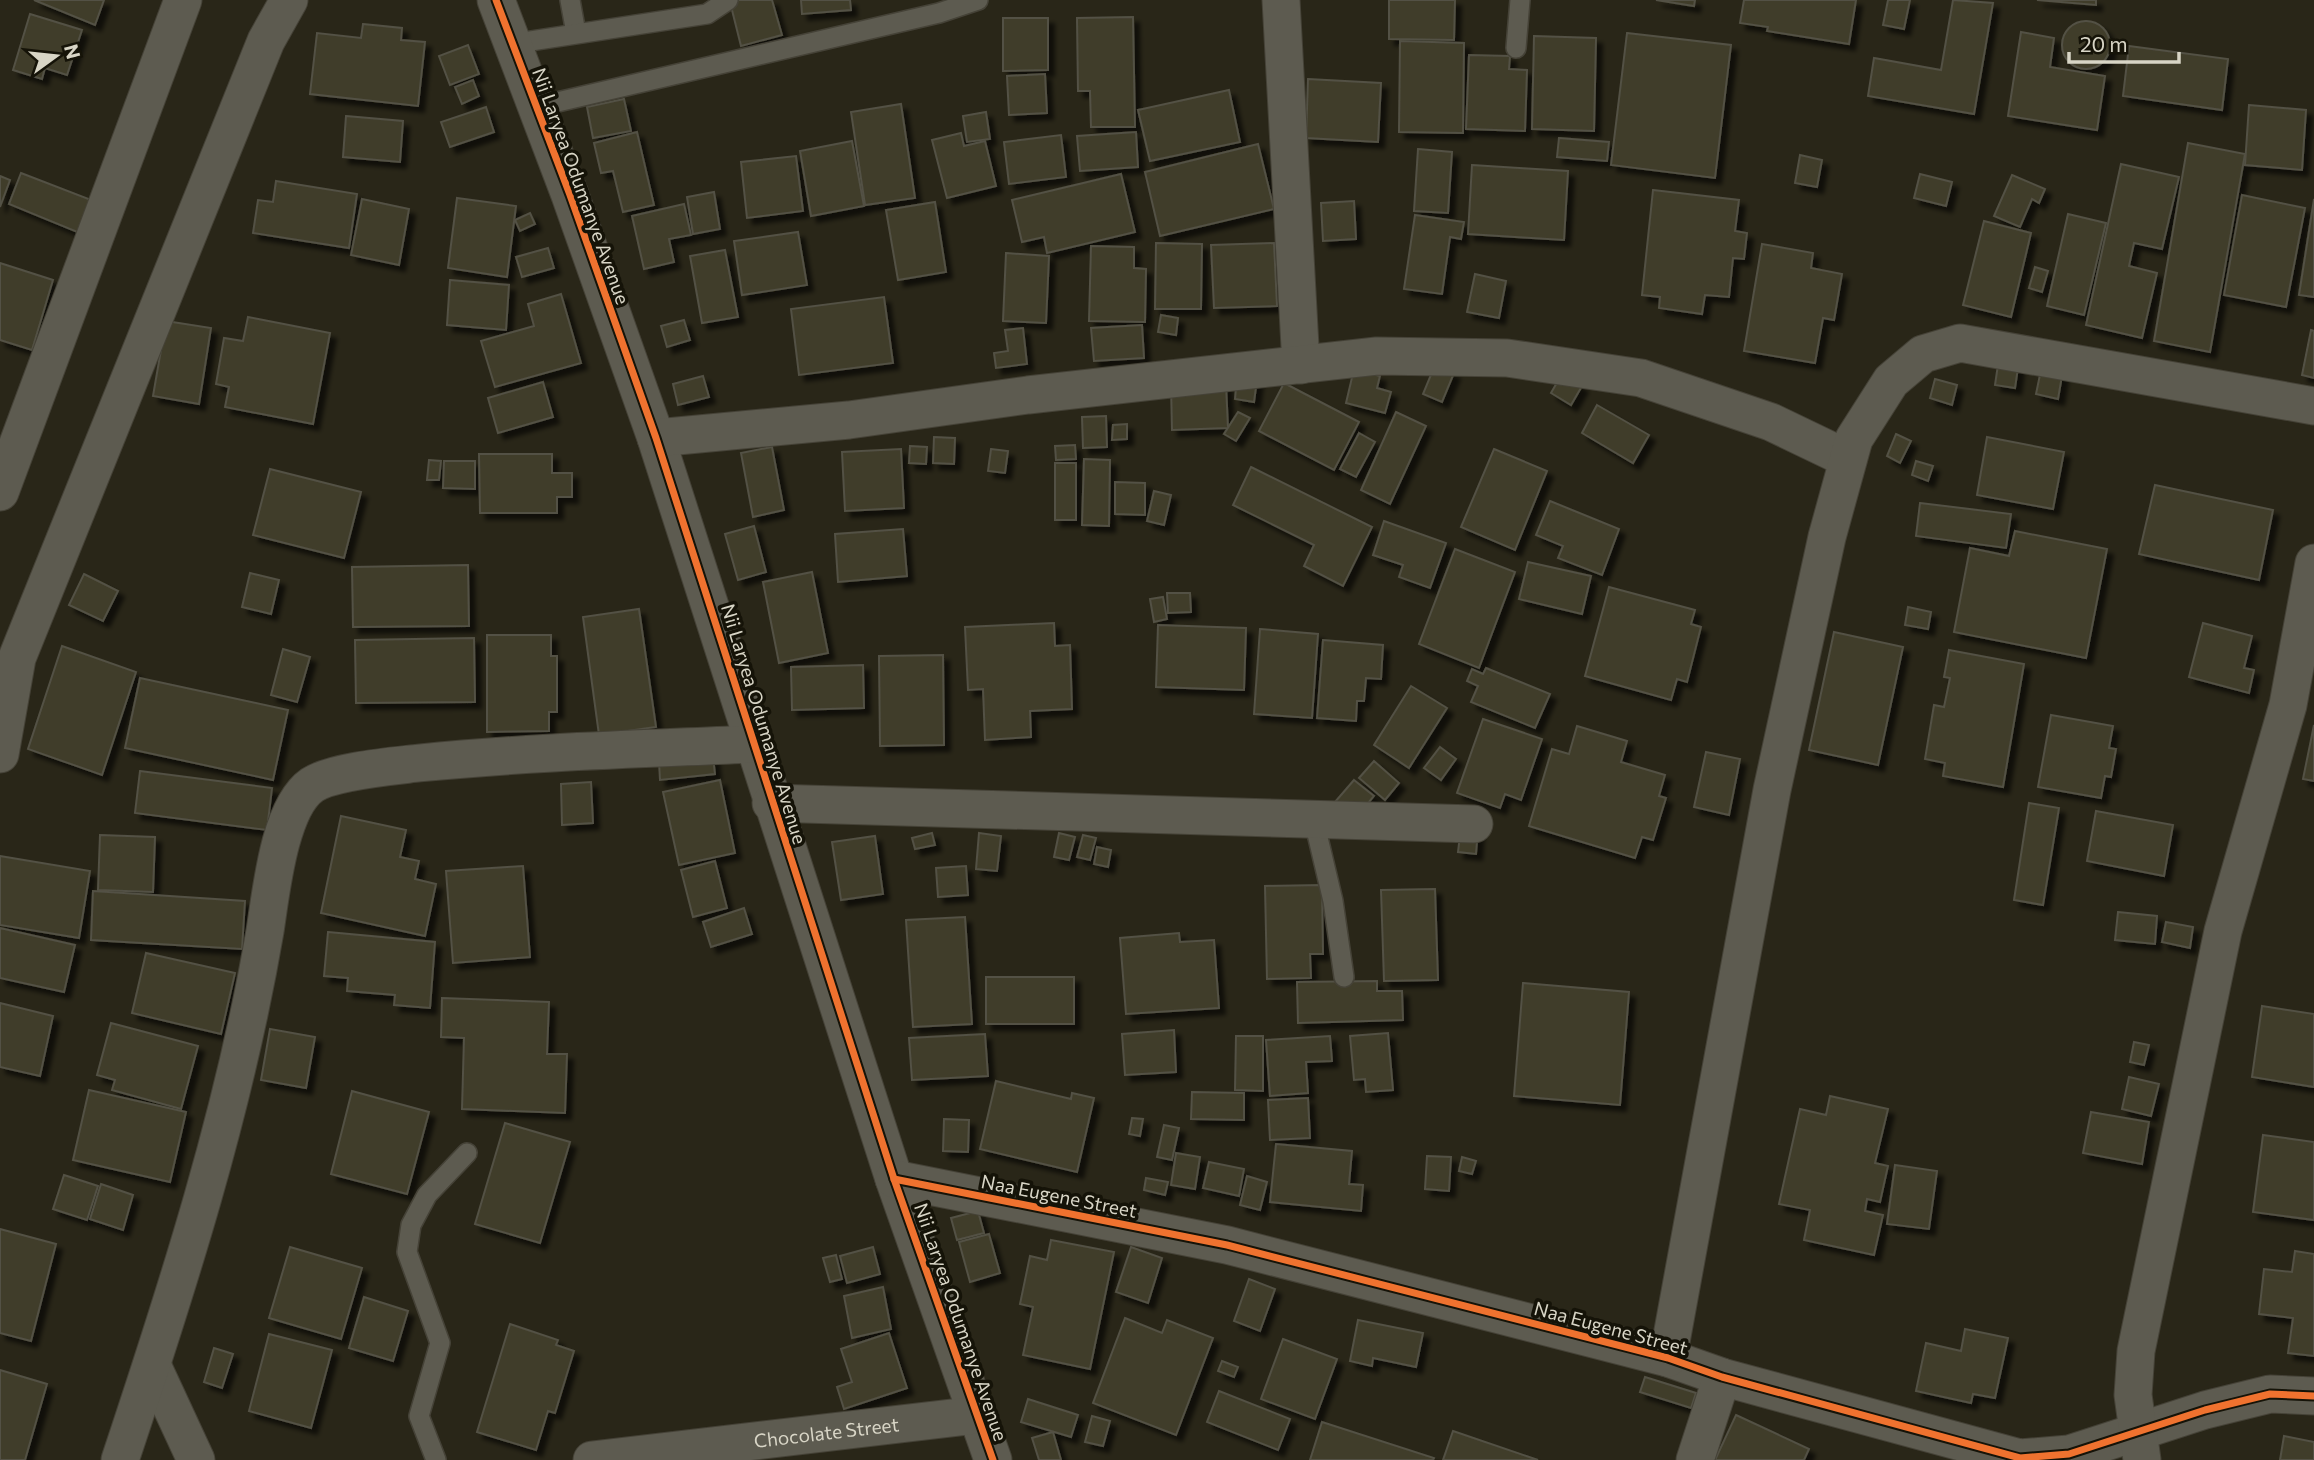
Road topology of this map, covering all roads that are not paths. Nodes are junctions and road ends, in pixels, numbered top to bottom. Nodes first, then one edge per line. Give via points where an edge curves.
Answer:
1 (183, 0) edge
2 (289, 0) edge
3 (496, 0) edge
4 (570, 0) edge
5 (728, 0) edge
6 (978, 0) edge
7 (1281, 0) edge
8 (1520, 0) edge
9 (576, 33) junction
10 (511, 44) junction
11 (1516, 48) dead end
12 (536, 107) junction
13 (1301, 365) junction
14 (2314, 406) edge
15 (656, 438) junction
16 (1848, 459) junction
17 (0, 492) edge
18 (2314, 563) edge
19 (754, 744) junction
20 (0, 754) edge
21 (771, 803) junction
22 (1314, 821) junction
23 (1474, 824) dead end
24 (1344, 977) dead end
25 (467, 1153) dead end
26 (894, 1179) junction
27 (1668, 1358) junction
28 (152, 1365) junction
29 (1722, 1377) junction
30 (2314, 1396) edge
31 (976, 1415) junction
32 (2140, 1446) edge
33 (120, 1460) edge
34 (197, 1460) edge
35 (436, 1460) edge
36 (592, 1460) edge
37 (992, 1460) edge
38 (1695, 1460) edge

1 - 17 street
2 - 20 street via 266,41 17,658
3 - 10 street, Nii Laryea Odumanye Avenue
4 - 9 lane
5 - 9 lane via 707,13
6 - 12 lane
7 - 13 street
8 - 11 lane
9 - 10 lane
10 - 12 street, Nii Laryea Odumanye Avenue
12 - 15 street, Nii Laryea Odumanye Avenue
13 - 15 street via 849,420
13 - 16 street via 1377,356 1507,358 1641,378 1771,422
14 - 16 street via 1960,343 1923,354 1891,381 1854,439
15 - 19 street, Nii Laryea Odumanye Avenue
16 - 27 street via 1772,790
18 - 32 street via 2288,705 2223,931 2138,1337 2133,1395
19 - 21 street, Nii Laryea Odumanye Avenue
19 - 28 street via 463,759 366,768 312,785 293,808 277,860 257,976 216,1159
21 - 22 street
21 - 26 street, Nii Laryea Odumanye Avenue
22 - 23 street
22 - 24 lane via 1333,901
25 - 35 lane via 427,1195 411,1224 407,1252 440,1343 419,1416
26 - 27 street, Naa Eugene Street via 1227,1245
26 - 31 street, Nii Laryea Odumanye Avenue
27 - 29 street, Naa Eugene Street
28 - 33 street
28 - 34 street
29 - 32 street, Naa Eugene Street via 2020,1458
29 - 38 street
30 - 32 street, Naa Eugene Street via 2270,1394 2205,1410
31 - 36 street, Chocolate Street
31 - 37 street, Nii Laryea Odumanye Avenue

